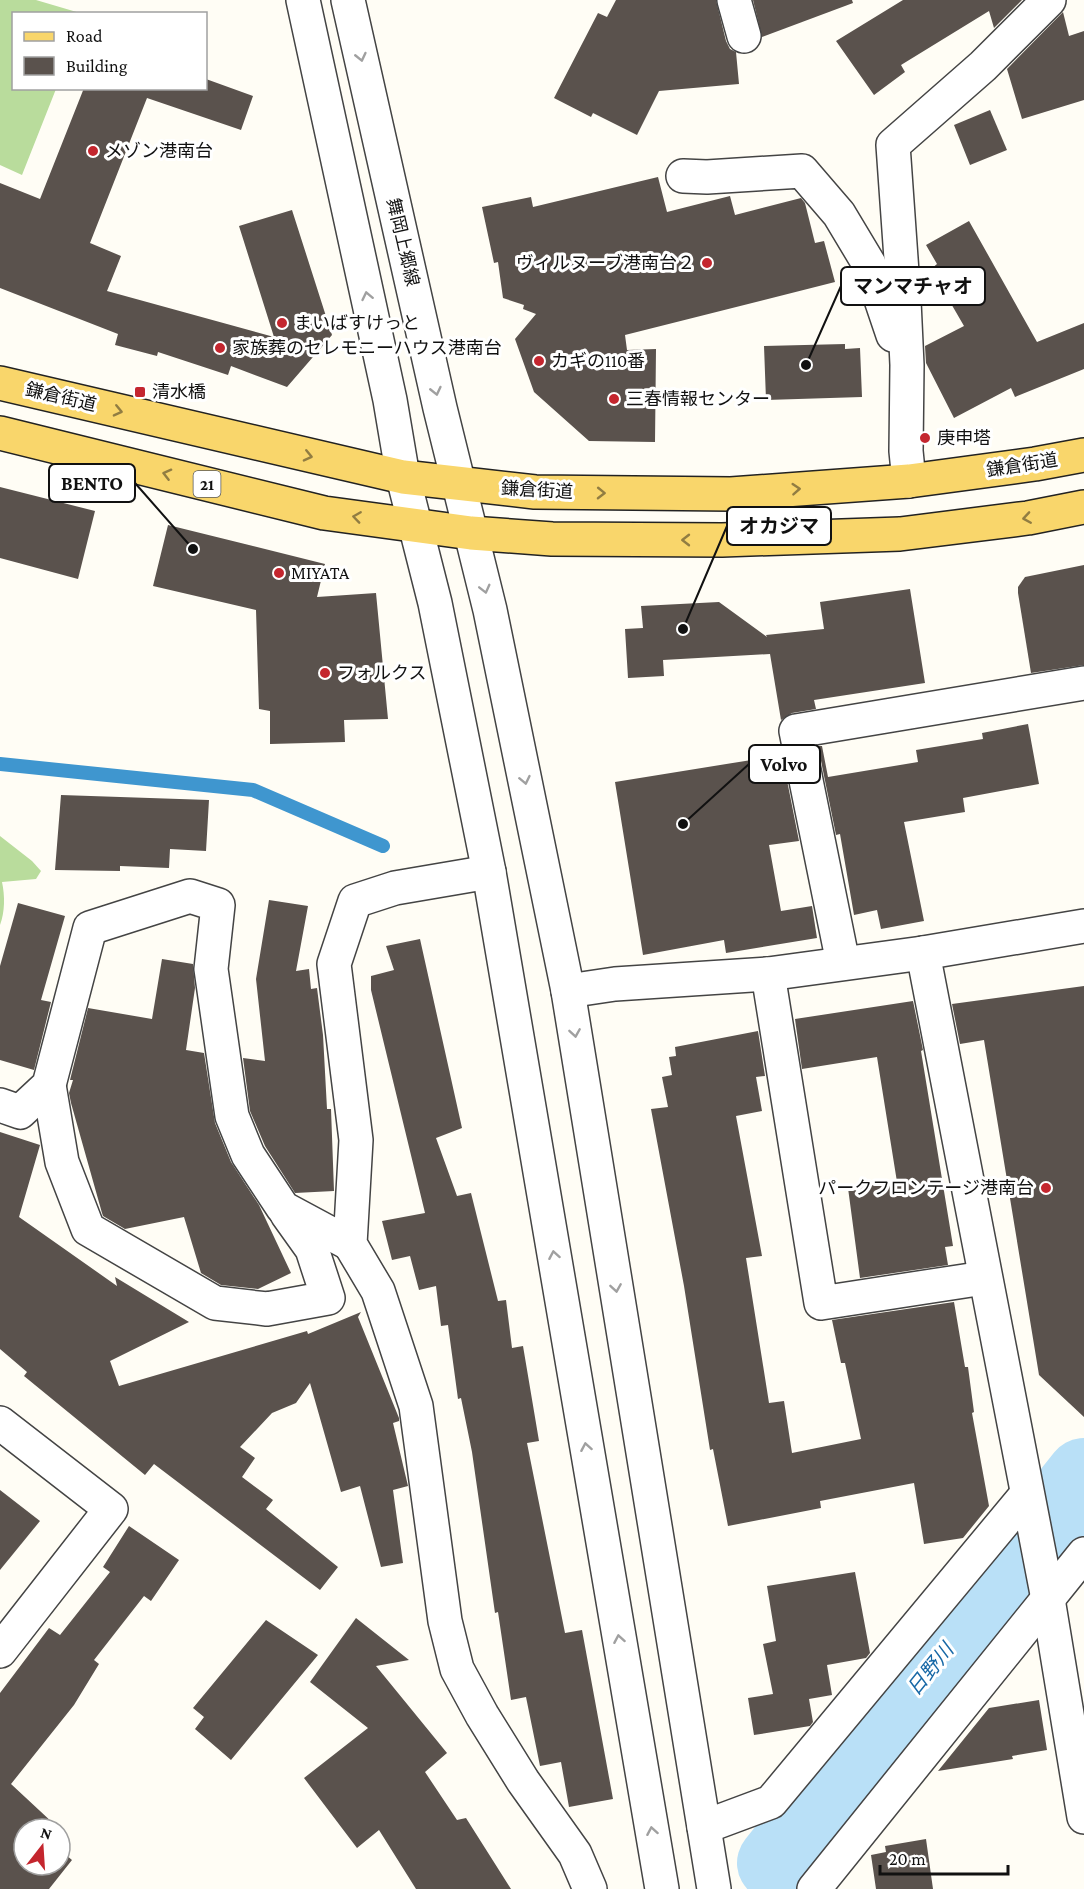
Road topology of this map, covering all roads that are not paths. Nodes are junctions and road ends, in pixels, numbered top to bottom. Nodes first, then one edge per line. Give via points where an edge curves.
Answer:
1 (303, 0) edge
2 (348, 0) edge
3 (734, 0) edge
4 (1048, 0) edge
5 (744, 36) dead end
6 (683, 176) dead end
7 (906, 365) junction
8 (0, 382) edge
9 (0, 433) edge
10 (1084, 455) edge
11 (403, 477) junction
12 (909, 481) junction
13 (459, 484) junction
14 (1084, 507) edge
15 (415, 525) junction
16 (471, 533) junction
17 (1084, 683) edge
18 (489, 872) junction
19 (1084, 926) edge
20 (924, 953) junction
21 (843, 963) junction
22 (768, 974) junction
23 (568, 991) junction
24 (49, 1085) junction
25 (0, 1105) edge
26 (283, 1208) junction
27 (350, 1245) junction
28 (984, 1278) junction
29 (0, 1423) edge
30 (1027, 1496) junction
31 (1084, 1554) edge
32 (1047, 1598) junction
33 (0, 1651) edge
34 (1084, 1817) edge
35 (704, 1827) junction
36 (590, 1889) edge
37 (662, 1889) edge
38 (714, 1889) edge
39 (814, 1889) edge

11 -> 1 street via 390,400
2 -> 13 street, 舞岡上郷線
3 - 5 street
4 - 7 street via 983,66 893,145
6 - 7 street via 802,171 839,214 869,264
7 - 12 street
8 -> 11 main road, 鎌倉街道
15 -> 9 main road, 21 via 324,513
10 - 12 main road, 鎌倉街道
11 - 13 main road, 鎌倉街道
11 - 15 street
13 -> 12 main road, 鎌倉街道 via 535,492 731,494
13 - 16 street, 舞岡上郷線
14 -> 16 main road, 21 via 1028,519 900,534 711,540 552,539
15 - 16 main road, 21
15 - 18 street via 435,603
16 -> 23 street, 舞岡上郷線
17 - 21 street via 796,731
18 - 27 street via 395,888 355,901 334,964 356,1140
37 -> 18 street
19 - 20 street
20 - 21 street
20 - 28 street
21 - 22 street
22 - 23 street
22 - 28 street via 821,1303
23 -> 35 street, 舞岡上郷線
24 - 25 street via 20,1112
24 - 26 street via 62,1162 88,1229 215,1303 267,1309 328,1298 312,1249
24 - 26 street via 90,928 190,896 218,905 210,969 232,1116 248,1155
26 - 27 street
27 - 36 street via 378,1291 416,1406 445,1621 457,1669 523,1781 574,1854
28 - 30 street
29 - 33 street via 111,1509
30 - 32 street
30 - 35 street via 771,1802
31 - 32 street
32 - 34 street
32 - 39 street
35 - 38 street, 舞岡上郷線

